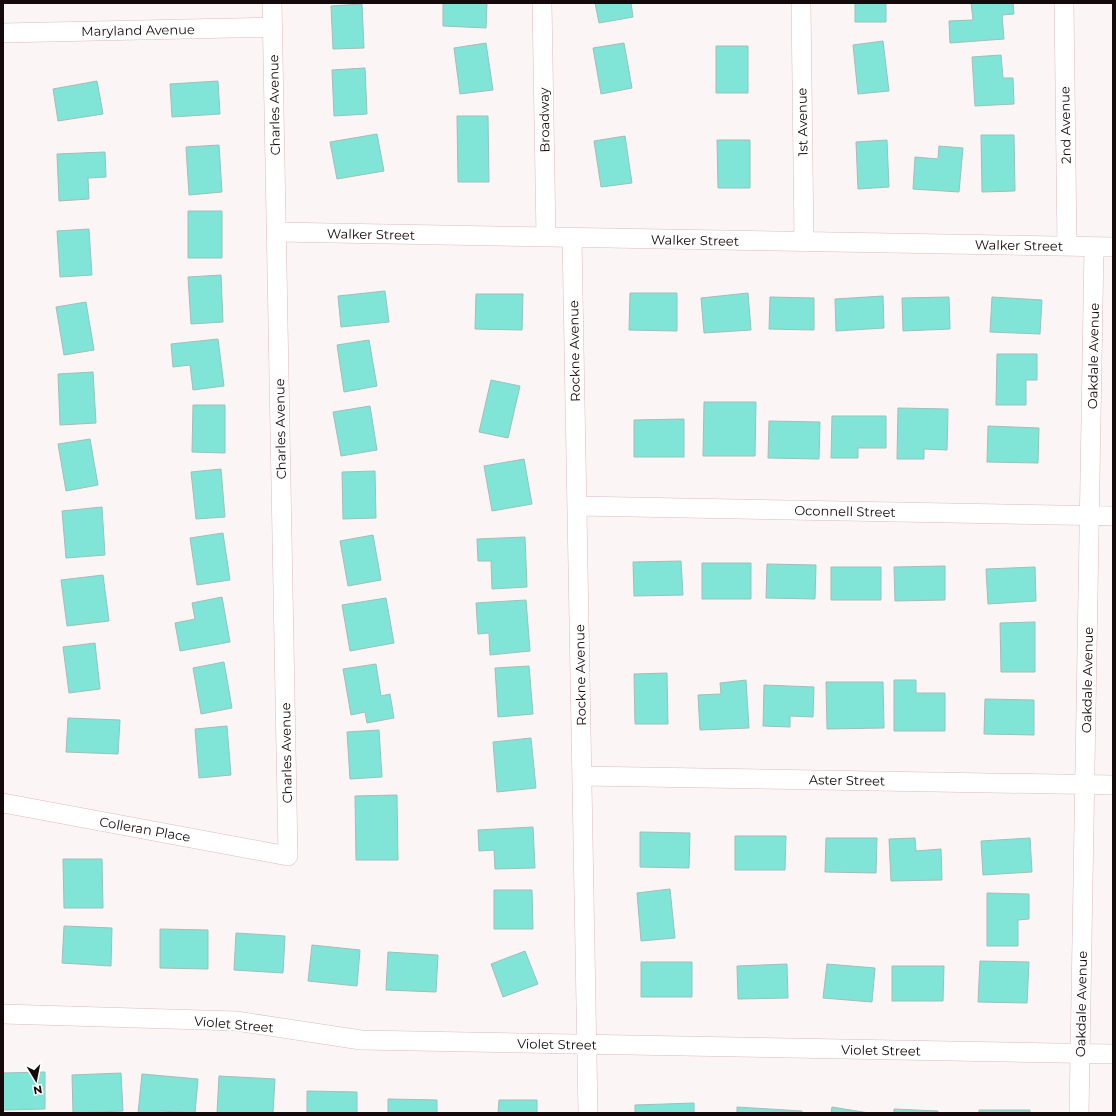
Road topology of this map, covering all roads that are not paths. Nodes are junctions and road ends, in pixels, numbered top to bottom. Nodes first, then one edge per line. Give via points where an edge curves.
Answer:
1 (272, 3) edge
2 (542, 3) edge
3 (801, 3) edge
4 (1064, 3) edge
5 (273, 28) junction
6 (3, 33) edge
7 (277, 232) junction
8 (546, 237) junction
9 (572, 238) junction
10 (804, 242) junction
11 (1067, 246) junction
12 (1094, 247) junction
13 (1113, 247) edge
14 (577, 506) junction
15 (1090, 516) junction
16 (1113, 516) edge
17 (582, 776) junction
18 (1085, 784) junction
19 (1113, 785) edge
20 (3, 803) edge
21 (288, 856) joint
22 (3, 1014) edge
23 (586, 1045) junction
24 (1080, 1054) junction
25 (1113, 1054) edge
26 (588, 1113) edge
27 (1079, 1113) edge

1 - 5 street, Charles Avenue
2 - 8 street, Broadway
3 - 10 street, 1st Avenue
4 - 11 street, 2nd Avenue
5 - 6 street, Maryland Avenue
5 - 7 street, Charles Avenue
7 - 8 street, Walker Street
7 - 21 street, Charles Avenue
8 - 9 street, Walker Street
9 - 10 street, Walker Street
9 - 14 street, Rockne Avenue
10 - 11 street, Walker Street
11 - 12 street, Walker Street
12 - 13 street, Walker Street
12 - 15 street, Oakdale Avenue
14 - 15 street, Oconnell Street
14 - 17 street, Rockne Avenue
15 - 16 street, Oconnell Street
15 - 18 street, Oakdale Avenue
17 - 18 street, Aster Street
17 - 23 street, Rockne Avenue
18 - 19 street, Aster Street
18 - 24 street, Oakdale Avenue
20 - 21 street, Colleran Place
22 - 23 street, Violet Street via 236,1021 361,1040
23 - 24 street, Violet Street
23 - 26 street, Rockne Avenue
24 - 25 street, Violet Street
24 - 27 street, Oakdale Avenue

